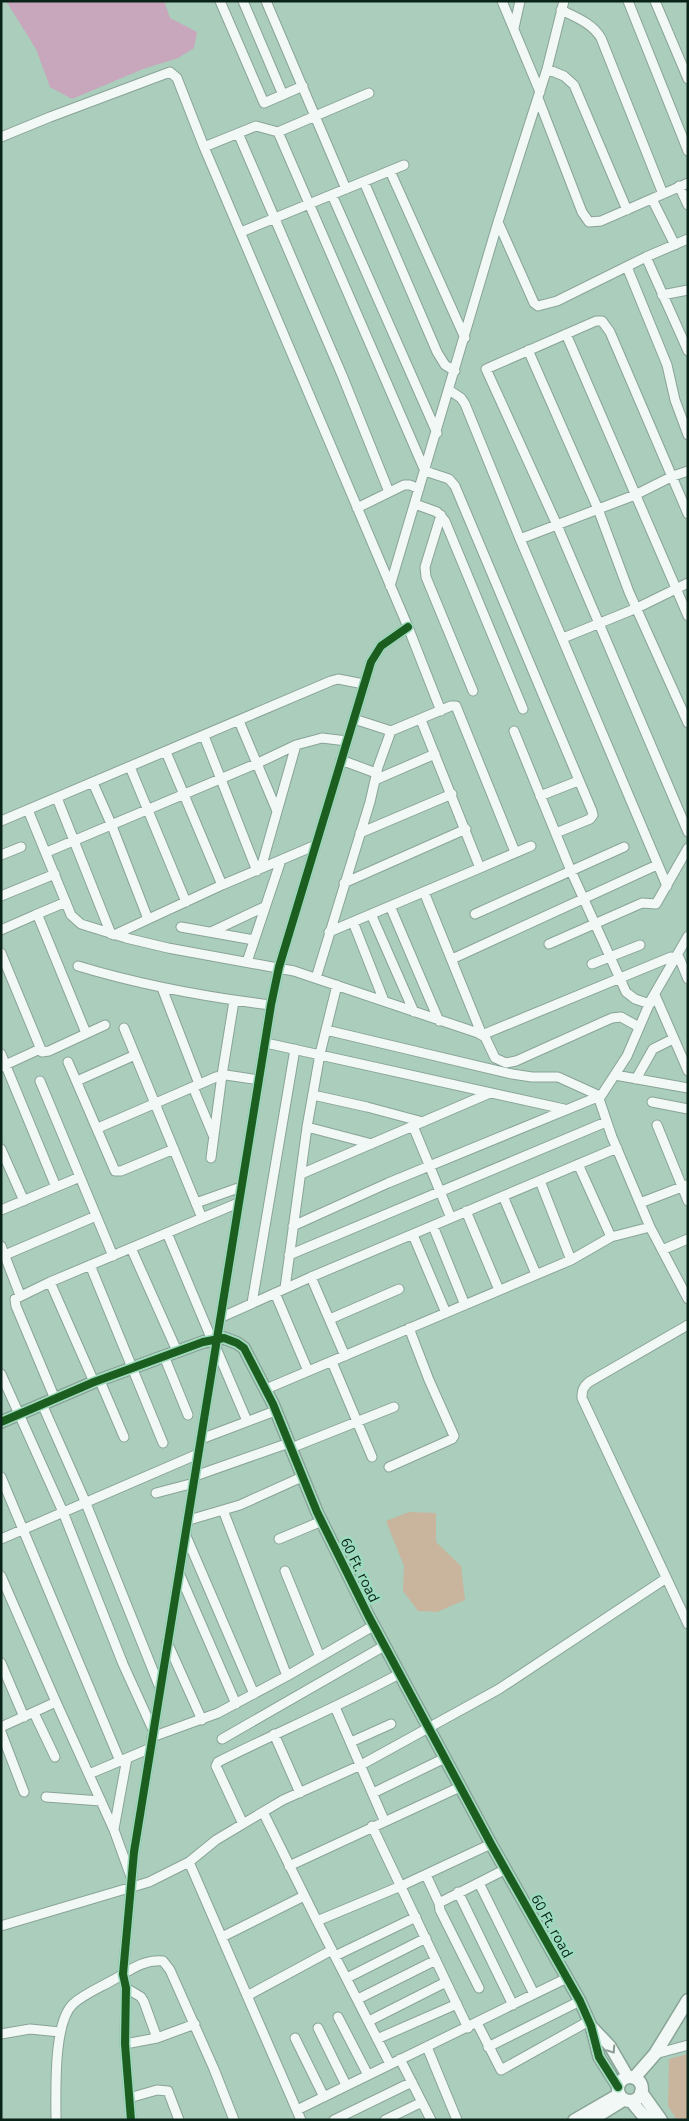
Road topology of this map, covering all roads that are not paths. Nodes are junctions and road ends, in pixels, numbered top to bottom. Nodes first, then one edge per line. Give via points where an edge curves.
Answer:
1 (220, 1) edge
2 (243, 1) edge
3 (266, 1) edge
4 (502, 1) edge
5 (520, 1) edge
6 (628, 1) edge
7 (655, 1) edge
8 (562, 6) edge
9 (514, 28) junction
10 (547, 69) junction
11 (688, 79) edge
12 (303, 86) junction
13 (370, 93) dead end
14 (283, 95) junction
15 (539, 95) junction
16 (315, 117) junction
17 (278, 132) junction
18 (238, 133) junction
19 (1, 138) edge
20 (204, 147) junction
21 (688, 151) edge
22 (404, 165) dead end
23 (390, 171) junction
24 (364, 182) junction
25 (684, 185) edge
26 (346, 189) junction
27 (663, 194) junction
28 (332, 195) junction
29 (652, 199) junction
30 (309, 204) junction
31 (688, 205) edge
32 (627, 210) junction
33 (274, 219) junction
34 (498, 222) junction
35 (241, 232) junction
36 (688, 239) edge
37 (675, 245) junction
38 (646, 257) junction
39 (627, 267) junction
40 (688, 290) edge
41 (662, 296) junction
42 (566, 334) junction
43 (465, 338) junction
44 (528, 350) junction
45 (688, 351) edge
46 (455, 371) junction
47 (450, 390) junction
48 (437, 433) junction
49 (688, 435) edge
50 (425, 471) junction
51 (688, 471) edge
52 (673, 476) junction
53 (420, 489) junction
54 (389, 492) junction
55 (635, 495) junction
56 (415, 504) junction
57 (356, 508) junction
58 (598, 508) junction
59 (688, 514) edge
60 (441, 515) junction
61 (557, 525) junction
62 (520, 539) junction
63 (688, 583) edge
64 (390, 586) junction
65 (676, 589) junction
66 (636, 608) junction
67 (688, 616) edge
68 (598, 623) junction
69 (408, 627) junction
70 (563, 638) junction
71 (364, 684) junction
72 (473, 691) dead end
73 (523, 709) dead end
74 (441, 711) junction
75 (354, 719) junction
76 (421, 720) junction
77 (239, 721) junction
78 (688, 723) edge
79 (514, 730) dead end
80 (391, 731) junction
81 (204, 736) junction
82 (347, 741) junction
83 (296, 745) junction
84 (166, 752) junction
85 (435, 754) junction
86 (342, 760) junction
87 (258, 764) junction
88 (130, 767) junction
89 (376, 776) junction
90 (221, 778) junction
91 (578, 780) junction
92 (93, 783) junction
93 (452, 794) junction
94 (184, 795) junction
95 (540, 796) junction
96 (57, 798) junction
97 (28, 810) junction
98 (148, 810) junction
99 (277, 811) junction
100 (1, 821) edge
101 (112, 826) junction
102 (466, 829) junction
103 (688, 832) edge
104 (360, 833) junction
105 (556, 833) junction
106 (76, 842) junction
107 (316, 845) junction
108 (531, 846) dead end
109 (21, 847) dead end
110 (624, 847) dead end
111 (688, 848) edge
112 (47, 852) junction
113 (516, 852) junction
114 (1, 855) edge
115 (280, 860) junction
116 (657, 865) junction
117 (480, 868) junction
118 (259, 870) junction
119 (571, 871) junction
120 (55, 874) junction
121 (344, 883) junction
122 (222, 885) junction
123 (667, 886) junction
124 (424, 892) junction
125 (1, 896) edge
126 (584, 898) junction
127 (66, 902) junction
128 (186, 902) junction
129 (390, 906) junction
130 (264, 907) junction
131 (371, 914) junction
132 (475, 914) dead end
133 (35, 915) junction
134 (148, 919) junction
135 (353, 922) junction
136 (595, 922) junction
137 (181, 927) dead end
138 (1, 930) edge
139 (211, 932) junction
140 (329, 932) junction
141 (112, 934) junction
142 (688, 936) edge
143 (254, 940) junction
144 (549, 944) dead end
145 (640, 945) dead end
146 (1, 953) edge
147 (674, 956) junction
148 (611, 957) junction
149 (452, 959) junction
150 (247, 962) junction
151 (592, 964) dead end
152 (78, 966) dead end
153 (279, 967) junction
154 (316, 978) junction
155 (620, 978) junction
156 (688, 980) edge
157 (337, 986) junction
158 (162, 988) junction
159 (655, 994) junction
160 (234, 1001) junction
161 (384, 1001) junction
162 (650, 1004) junction
163 (271, 1006) junction
164 (414, 1012) junction
165 (439, 1021) junction
166 (105, 1025) dead end
167 (639, 1027) junction
168 (124, 1028) dead end
169 (326, 1030) junction
170 (86, 1033) junction
171 (482, 1034) junction
172 (673, 1039) junction
173 (266, 1043) junction
174 (40, 1049) junction
175 (295, 1049) junction
176 (1, 1054) edge
177 (320, 1054) junction
178 (136, 1055) junction
179 (68, 1062) dead end
180 (4, 1066) edge
181 (688, 1071) edge
182 (222, 1075) junction
183 (615, 1075) junction
184 (636, 1079) junction
185 (259, 1080) junction
186 (40, 1081) dead end
187 (77, 1081) junction
188 (196, 1085) junction
189 (688, 1088) edge
190 (490, 1093) junction
191 (313, 1095) junction
192 (600, 1096) junction
193 (652, 1102) dead end
194 (154, 1104) junction
195 (565, 1109) junction
196 (688, 1109) edge
197 (423, 1122) junction
198 (606, 1122) junction
199 (657, 1125) dead end
200 (413, 1126) junction
201 (307, 1127) junction
202 (98, 1128) junction
203 (213, 1135) junction
204 (372, 1144) junction
205 (617, 1148) junction
206 (1, 1149) edge
207 (174, 1149) junction
208 (211, 1158) dead end
209 (578, 1164) junction
210 (430, 1166) junction
211 (302, 1174) junction
212 (80, 1177) junction
213 (540, 1181) junction
214 (685, 1186) edge
215 (56, 1187) junction
216 (241, 1187) junction
217 (440, 1191) junction
218 (503, 1196) junction
219 (24, 1201) junction
220 (688, 1201) edge
221 (238, 1203) junction
222 (640, 1203) junction
223 (196, 1204) junction
224 (1, 1210) edge
225 (466, 1211) junction
226 (96, 1216) junction
227 (202, 1218) junction
228 (451, 1218) junction
229 (293, 1226) junction
230 (433, 1226) junction
231 (650, 1227) junction
232 (167, 1233) junction
233 (413, 1235) junction
234 (611, 1238) junction
235 (688, 1240) edge
236 (131, 1248) junction
237 (662, 1250) junction
238 (3, 1251) edge
239 (288, 1255) junction
240 (113, 1256) junction
241 (571, 1260) junction
242 (90, 1265) junction
243 (536, 1274) junction
244 (311, 1276) junction
245 (50, 1282) junction
246 (285, 1288) junction
247 (399, 1290) dead end
248 (500, 1290) junction
249 (275, 1293) junction
250 (20, 1295) junction
251 (688, 1299) edge
252 (252, 1303) junction
253 (465, 1304) junction
254 (446, 1313) junction
255 (222, 1317) junction
256 (330, 1319) junction
257 (688, 1325) edge
258 (410, 1328) junction
259 (215, 1342) junction
260 (177, 1352) junction
261 (164, 1356) junction
262 (346, 1356) junction
263 (332, 1362) junction
264 (134, 1368) junction
265 (308, 1371) junction
266 (1, 1374) edge
267 (97, 1382) junction
268 (266, 1389) junction
269 (55, 1399) junction
270 (42, 1404) junction
271 (394, 1407) dead end
272 (276, 1410) junction
273 (18, 1415) junction
274 (188, 1415) dead end
275 (247, 1421) junction
276 (1, 1422) edge
277 (357, 1422) junction
278 (124, 1437) dead end
279 (201, 1439) junction
280 (163, 1443) dead end
281 (290, 1445) junction
282 (198, 1454) junction
283 (372, 1457) dead end
284 (389, 1467) dead end
285 (1, 1476) edge
286 (302, 1477) junction
287 (194, 1480) junction
288 (156, 1493) dead end
289 (85, 1502) junction
290 (223, 1510) junction
291 (63, 1512) junction
292 (189, 1520) junction
293 (322, 1521) junction
294 (24, 1530) junction
295 (186, 1535) junction
296 (1, 1539) edge
297 (279, 1539) dead end
298 (285, 1571) dead end
299 (179, 1572) junction
300 (1, 1576) edge
301 (665, 1579) junction
302 (688, 1624) edge
303 (373, 1626) junction
304 (167, 1642) junction
305 (384, 1646) junction
306 (320, 1657) junction
307 (1, 1663) edge
308 (399, 1674) junction
309 (287, 1676) junction
310 (160, 1689) junction
311 (254, 1694) junction
312 (56, 1702) junction
313 (236, 1704) junction
314 (335, 1707) junction
315 (34, 1713) junction
316 (24, 1717) junction
317 (202, 1720) junction
318 (392, 1724) dead end
319 (1, 1727) edge
320 (428, 1729) junction
321 (1, 1732) edge
322 (153, 1734) junction
323 (274, 1734) junction
324 (222, 1739) dead end
325 (350, 1742) junction
326 (151, 1748) junction
327 (55, 1757) dead end
328 (445, 1758) junction
329 (123, 1760) junction
330 (361, 1765) junction
331 (89, 1774) junction
332 (460, 1787) junction
333 (24, 1792) dead end
334 (300, 1793) junction
335 (373, 1793) junction
336 (46, 1797) dead end
337 (101, 1801) junction
338 (264, 1812) junction
339 (384, 1820) junction
340 (243, 1824) junction
341 (372, 1826) junction
342 (114, 1830) junction
343 (491, 1844) junction
344 (189, 1862) junction
345 (289, 1866) junction
346 (506, 1869) junction
347 (426, 1875) junction
348 (479, 1883) junction
349 (132, 1884) junction
350 (401, 1886) junction
351 (458, 1892) junction
352 (304, 1896) junction
353 (439, 1903) junction
354 (416, 1917) junction
355 (317, 1921) junction
356 (1, 1926) edge
357 (222, 1937) junction
358 (426, 1938) junction
359 (334, 1953) junction
360 (436, 1960) junction
361 (123, 1974) junction
362 (347, 1978) junction
363 (567, 1978) junction
364 (446, 1982) junction
365 (126, 1988) junction
366 (479, 1988) dead end
367 (534, 1994) junction
368 (247, 1996) junction
369 (358, 1999) junction
370 (688, 2000) edge
371 (580, 2002) junction
372 (457, 2004) junction
373 (513, 2005) junction
374 (338, 2017) dead end
375 (369, 2021) junction
376 (477, 2023) junction
377 (195, 2024) junction
378 (590, 2024) junction
379 (318, 2028) dead end
380 (468, 2028) junction
381 (60, 2032) junction
382 (1, 2034) edge
383 (157, 2038) junction
384 (295, 2038) dead end
385 (378, 2039) junction
386 (124, 2044) junction
387 (688, 2045) edge
388 (427, 2047) junction
389 (488, 2047) junction
390 (656, 2054) junction
391 (400, 2060) junction
392 (390, 2064) junction
393 (368, 2075) junction
394 (631, 2078) junction
395 (412, 2082) junction
396 (346, 2086) junction
397 (641, 2092) junction
398 (623, 2095) junction
399 (324, 2097) junction
400 (129, 2098) junction
401 (422, 2102) junction
402 (297, 2110) junction
403 (56, 2120) edge
404 (131, 2120) edge
405 (179, 2120) edge
406 (234, 2120) edge
407 (301, 2120) edge
408 (334, 2120) edge
409 (385, 2120) edge
410 (431, 2120) edge
411 (458, 2120) edge
412 (574, 2120) edge
413 (592, 2120) edge
414 (647, 2120) edge
415 (661, 2120) edge

1 - 14 street via 264,103
2 - 14 street
3 - 12 street
4 - 9 street
5 - 9 street
6 - 21 street
7 - 11 street
8 - 10 street
8 - 27 street via 597,31
9 - 15 street
10 - 15 street
10 - 32 street via 564,76 574,85
12 - 14 street
12 - 16 street
13 - 16 street
15 - 32 street via 585,218 595,222
15 - 34 street
16 - 17 street
16 - 26 street
17 - 18 street via 256,126
17 - 30 street
18 - 20 street
18 - 33 street
19 - 20 street via 58,113 170,72 176,78
20 - 35 street
22 - 23 street
23 - 24 street
23 - 43 street
24 - 26 street
24 - 46 street via 437,352 445,365
25 - 27 street
25 - 31 street
26 - 28 street
27 - 29 street
28 - 30 street
28 - 48 street
29 - 32 street
29 - 37 street
30 - 33 street
30 - 50 street
33 - 35 street
33 - 54 street
34 - 39 street via 538,306 557,301
34 - 43 street
35 - 57 street
36 - 37 street
37 - 38 street
38 - 39 street
38 - 41 street
39 - 49 street via 667,365 674,400
40 - 41 street
41 - 45 street
42 - 44 street
42 - 52 street via 596,321 602,321 606,326
42 - 55 street
43 - 46 street
44 - 58 street
44 - 61 street via 486,369
46 - 47 street
47 - 48 street
47 - 62 street via 465,404
48 - 50 street
50 - 53 street
50 - 91 street via 449,479 455,486
51 - 52 street
52 - 55 street
52 - 59 street
53 - 54 street via 407,485
53 - 56 street
54 - 57 street
55 - 58 street
55 - 65 street
56 - 60 street
56 - 64 street
57 - 64 street
58 - 61 street
58 - 66 street
60 - 72 street via 425,567 426,577
60 - 73 street
61 - 62 street
61 - 68 street
62 - 70 street
63 - 65 street
64 - 69 street
65 - 66 street
65 - 67 street
66 - 68 street
66 - 78 street
68 - 70 street
68 - 103 street
69 - 71 street via 380,646
69 - 74 street
70 - 116 street
71 - 75 street
71 - 77 street via 331,681
74 - 76 street
74 - 113 street via 451,706 458,708
75 - 80 street
75 - 82 street
76 - 80 street
76 - 85 street
77 - 81 street
77 - 87 street
79 - 95 street
80 - 89 street
81 - 84 street
81 - 90 street
82 - 83 street via 322,738
82 - 86 street
83 - 87 street
83 - 99 street
84 - 88 street
84 - 94 street
85 - 89 street
85 - 93 street
86 - 89 street
86 - 107 street
87 - 90 street
87 - 99 street
88 - 92 street
88 - 98 street
89 - 104 street
90 - 94 street
90 - 118 street
91 - 95 street
91 - 105 street via 592,818
92 - 96 street
92 - 101 street
93 - 102 street
93 - 104 street
94 - 98 street
94 - 122 street
95 - 105 street
96 - 97 street
96 - 106 street
97 - 100 street
97 - 112 street
98 - 101 street
98 - 128 street
99 - 118 street
101 - 106 street
101 - 134 street
102 - 117 street
102 - 121 street
104 - 121 street
105 - 119 street
106 - 112 street
106 - 141 street
107 - 115 street
107 - 153 street
108 - 113 street
109 - 114 street
110 - 119 street
111 - 123 street
112 - 120 street
113 - 117 street
115 - 118 street
115 - 130 street
116 - 123 street
116 - 126 street
117 - 124 street
118 - 122 street
119 - 126 street
119 - 132 street
120 - 125 street
120 - 127 street
121 - 140 street
122 - 128 street
123 - 136 street via 656,904 645,902
124 - 129 street
124 - 149 street
126 - 136 street
126 - 149 street
127 - 133 street
127 - 141 street via 76,922
128 - 134 street
129 - 131 street
129 - 165 street
130 - 139 street
130 - 143 street
131 - 135 street
131 - 164 street
133 - 138 street
133 - 170 street
134 - 141 street
135 - 140 street
135 - 161 street
136 - 144 street
136 - 148 street
137 - 139 street
139 - 143 street
140 - 154 street
141 - 150 street
142 - 147 street
143 - 150 street
145 - 148 street
146 - 174 street
147 - 155 street
147 - 156 street
147 - 159 street
148 - 151 street
148 - 155 street
149 - 171 street
150 - 153 street
152 - 158 street
153 - 154 street
153 - 163 street
154 - 157 street
155 - 162 street via 628,994
155 - 171 street
157 - 161 street
157 - 169 street
158 - 160 street
158 - 188 street
159 - 162 street
159 - 172 street
160 - 163 street
160 - 182 street
161 - 164 street
162 - 167 street
163 - 173 street
164 - 165 street
165 - 171 street
166 - 170 street
167 - 171 street via 621,1017 612,1018 509,1063 495,1058
167 - 183 street
168 - 178 street
169 - 177 street
169 - 192 street via 512,1074 558,1077
170 - 174 street via 45,1053
172 - 181 street
172 - 184 street via 653,1049
173 - 175 street
173 - 185 street
174 - 180 street
175 - 177 street
175 - 252 street
176 - 180 street
177 - 190 street
177 - 191 street
178 - 187 street
178 - 194 street
179 - 187 street
180 - 215 street
182 - 185 street
182 - 188 street
182 - 203 street
183 - 184 street
183 - 192 street
184 - 189 street
185 - 216 street
186 - 212 street
187 - 202 street
188 - 194 street
188 - 203 street
190 - 195 street
190 - 197 street
191 - 197 street
191 - 201 street
192 - 195 street
192 - 198 street
193 - 196 street
194 - 202 street
194 - 207 street
195 - 210 street
197 - 200 street
198 - 205 street
198 - 217 street
199 - 214 street
200 - 204 street
200 - 210 street
201 - 204 street
201 - 211 street
202 - 207 street via 118,1172
203 - 208 street
204 - 211 street
205 - 209 street
205 - 222 street
206 - 219 street
207 - 223 street
209 - 213 street
209 - 234 street
210 - 217 street
210 - 229 street
211 - 229 street
212 - 215 street
212 - 226 street
213 - 218 street
213 - 241 street
214 - 220 street
214 - 222 street
215 - 219 street
216 - 221 street
216 - 223 street
217 - 228 street
217 - 239 street
218 - 225 street
218 - 243 street
219 - 224 street
221 - 227 street
221 - 255 street
222 - 231 street
223 - 227 street
225 - 228 street
225 - 248 street
226 - 238 street
226 - 240 street
227 - 232 street
228 - 230 street
229 - 239 street
230 - 233 street
230 - 253 street
231 - 234 street
231 - 237 street
232 - 236 street
232 - 259 street
233 - 244 street
233 - 254 street
234 - 241 street
235 - 237 street
236 - 240 street
236 - 260 street
237 - 251 street
238 - 250 street
239 - 246 street
240 - 242 street
241 - 243 street
242 - 245 street
242 - 264 street
243 - 248 street
244 - 246 street
244 - 256 street
245 - 250 street
245 - 267 street
246 - 249 street
247 - 256 street
248 - 253 street
249 - 252 street
249 - 265 street
250 - 269 street via 15,1299 16,1306
252 - 255 street
253 - 254 street
254 - 258 street
255 - 259 street
256 - 262 street
257 - 301 street via 589,1382 582,1391 582,1398
258 - 262 street
258 - 284 street via 454,1436
259 - 260 street
259 - 268 street, 60 Ft. road via 231,1340 244,1348
259 - 275 street
259 - 279 street
260 - 261 street
261 - 264 street
261 - 274 street
262 - 263 street
263 - 265 street
263 - 277 street
264 - 267 street
264 - 280 street
265 - 268 street
266 - 273 street
267 - 269 street
267 - 278 street
268 - 272 street, 60 Ft. road
269 - 270 street
270 - 273 street
270 - 289 street
271 - 277 street
272 - 275 street
272 - 281 street, 60 Ft. road
273 - 276 street
273 - 291 street
275 - 279 street
277 - 281 street
277 - 283 street
279 - 282 street
281 - 286 street, 60 Ft. road
281 - 287 street
282 - 287 street
282 - 289 street
285 - 294 street
286 - 290 street
286 - 293 street, 60 Ft. road
287 - 288 street
287 - 292 street
289 - 291 street
289 - 310 street
290 - 292 street
290 - 309 street
291 - 294 street
291 - 322 street
292 - 295 street
293 - 297 street
293 - 303 street, 60 Ft. road
294 - 296 street
294 - 329 street
295 - 299 street
295 - 311 street
298 - 306 street
299 - 304 street
299 - 313 street
300 - 312 street
301 - 302 street
301 - 320 street via 504,1687
303 - 305 street, 60 Ft. road
303 - 306 street
304 - 310 street
304 - 317 street
305 - 308 street, 60 Ft. road
305 - 324 street
306 - 309 street
307 - 316 street
308 - 314 street
308 - 320 street, 60 Ft. road
309 - 311 street
310 - 322 street
311 - 313 street
312 - 315 street
312 - 331 street
313 - 317 street
314 - 323 street
314 - 325 street
315 - 316 street
315 - 327 street
316 - 319 street
317 - 322 street
318 - 325 street
320 - 328 street, 60 Ft. road
320 - 330 street
321 - 333 street
322 - 326 street
323 - 334 street
323 - 340 street via 216,1764
325 - 330 street
326 - 329 street
326 - 349 street
328 - 332 street, 60 Ft. road
328 - 335 street
329 - 331 street
329 - 342 street
330 - 334 street
330 - 335 street
331 - 337 street
332 - 339 street
332 - 343 street, 60 Ft. road
334 - 338 street
335 - 339 street
336 - 337 street
337 - 342 street
338 - 340 street
338 - 345 street
339 - 341 street
340 - 344 street
341 - 345 street
341 - 350 street
342 - 349 street
343 - 346 street, 60 Ft. road
343 - 347 street
344 - 349 street via 149,1882
344 - 357 street
345 - 352 street
346 - 348 street
346 - 363 street, 60 Ft. road
347 - 350 street
347 - 353 street
348 - 351 street
348 - 367 street
349 - 356 street
349 - 361 street
350 - 354 street
350 - 355 street
351 - 353 street
351 - 373 street
352 - 355 street
352 - 357 street
353 - 366 street
354 - 358 street
354 - 359 street
355 - 359 street
357 - 368 street
358 - 360 street
358 - 362 street
359 - 362 street
359 - 368 street
360 - 364 street
360 - 369 street
361 - 365 street
361 - 377 street via 154,1960 163,1961
361 - 381 street via 74,2003
362 - 369 street
363 - 367 street
363 - 371 street, 60 Ft. road
364 - 372 street
364 - 375 street
365 - 383 street via 141,1997
365 - 386 street
367 - 373 street
368 - 402 street
369 - 375 street
370 - 390 main road
371 - 378 street, 60 Ft. road
371 - 389 street
372 - 380 street
372 - 385 street
373 - 376 street
374 - 393 street
375 - 385 street
376 - 380 street
376 - 389 street
377 - 383 street
377 - 406 street
378 - 389 street via 503,2070
378 -> 394 street, 60 Ft. road via 610,2046
378 - 398 street via 599,2057
379 - 396 street
380 - 388 street
381 - 382 street via 30,2029
381 - 403 street
383 - 386 street
384 - 399 street
385 - 392 street
386 - 400 street
387 - 390 street
388 - 391 street
388 - 411 street
390 - 394 main road
391 - 392 street
391 - 395 street
392 - 393 street
393 - 396 street
394 - 397 main road via 640,2084
394 - 398 main road via 620,2082
395 - 401 street
395 - 408 street
396 - 399 street
397 - 398 main road via 638,2097
397 - 415 main road
398 - 412 street
398 - 413 street
398 - 414 main road
399 - 402 street
400 - 404 street
400 - 405 street via 157,2090 168,2091
401 - 409 street
401 - 410 street
402 - 407 street

